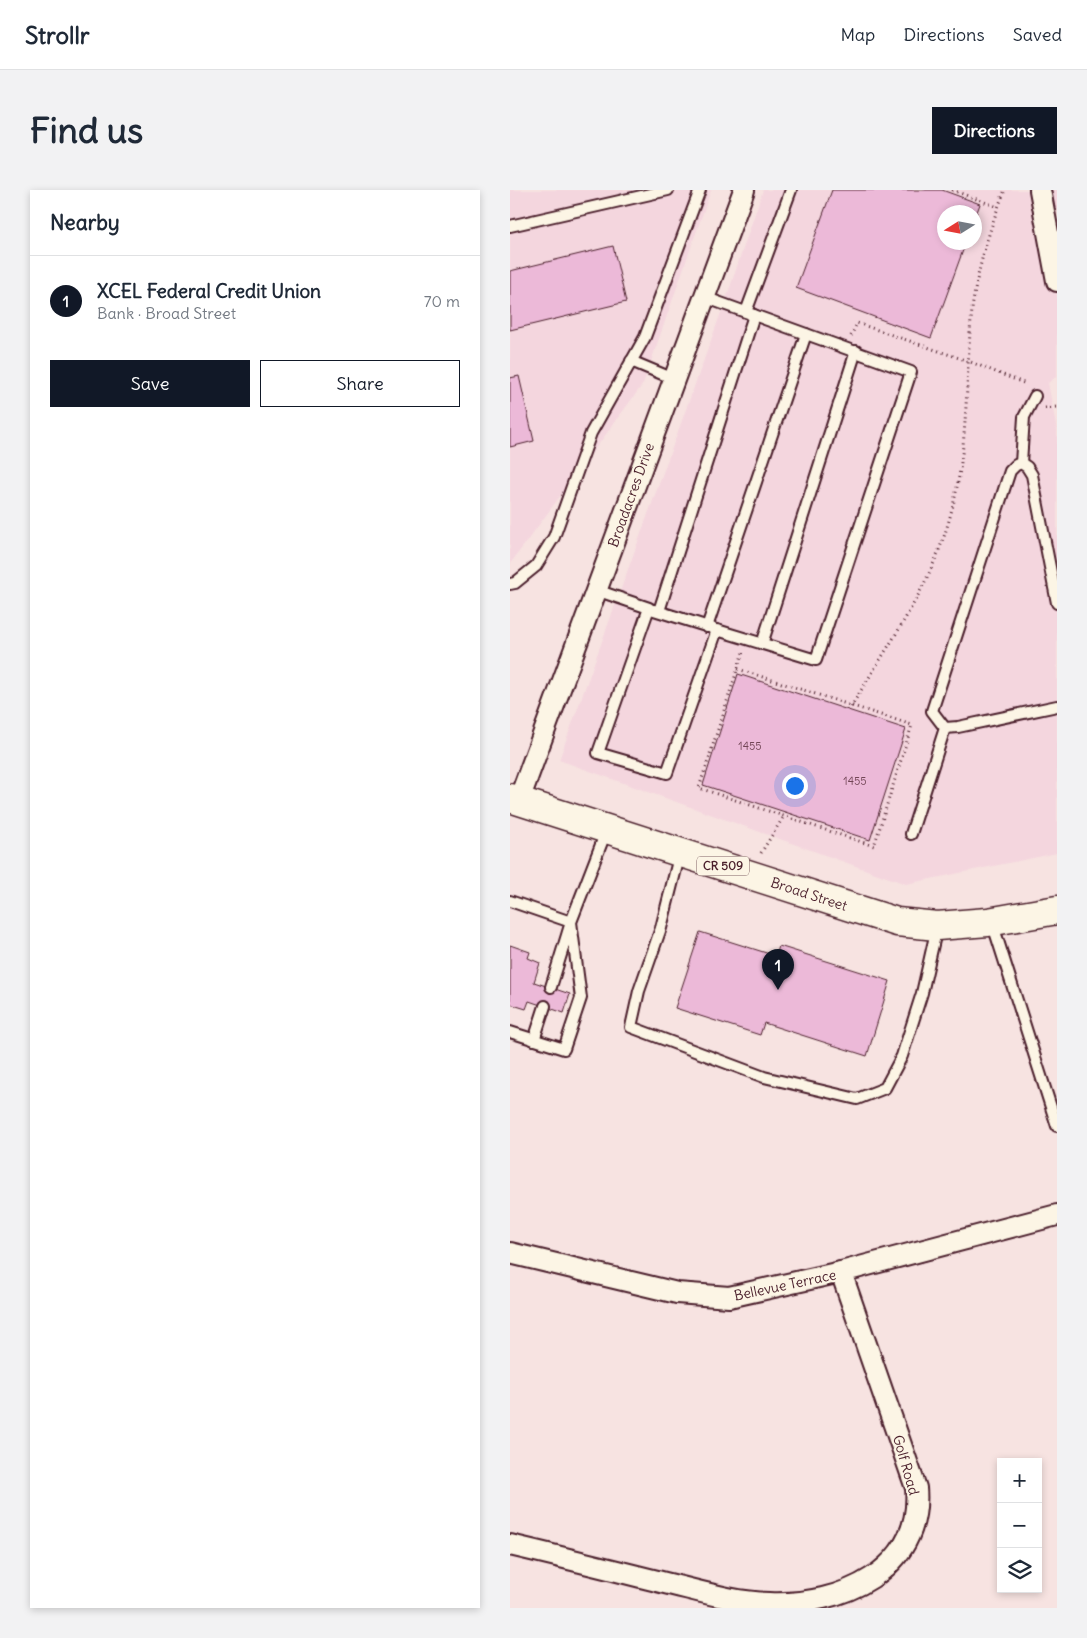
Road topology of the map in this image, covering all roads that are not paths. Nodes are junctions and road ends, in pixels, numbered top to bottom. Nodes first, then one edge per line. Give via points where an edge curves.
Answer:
1 (668, 190) edge
2 (700, 190) edge
3 (744, 190) edge
4 (791, 190) edge
5 (1040, 190) edge
6 (510, 226) edge
7 (1057, 282) edge
8 (704, 297) junction
9 (750, 314) junction
10 (806, 334) junction
11 (851, 350) junction
12 (632, 361) junction
13 (674, 379) junction
14 (1035, 396) road end
15 (1021, 463) junction
16 (510, 584) edge
17 (596, 590) junction
18 (1057, 603) edge
19 (648, 608) junction
20 (659, 611) junction
21 (712, 629) junction
22 (762, 644) junction
23 (1057, 706) edge
24 (945, 728) junction
25 (514, 799) edge
26 (607, 829) junction
27 (910, 834) dead end
28 (681, 852) junction
29 (510, 901) edge
30 (1057, 910) edge
31 (992, 921) junction
32 (571, 922) junction
33 (937, 926) junction
34 (551, 988) dead end
35 (545, 1006) dead end
36 (510, 1032) edge
37 (534, 1040) junction
38 (1057, 1126) edge
39 (1057, 1215) edge
40 (510, 1253) edge
41 (841, 1272) junction
42 (510, 1545) edge

1 - 6 lane
2 - 12 lane via 645,337
3 - 8 street, Broadacres Drive
4 - 9 lane
5 - 7 street
8 - 9 lane
8 - 13 street, Broadacres Drive
9 - 10 lane
9 - 20 lane
10 - 11 lane
10 - 21 lane
11 - 22 lane
11 - 22 lane via 911,372 816,660
12 - 13 lane
12 - 16 lane via 591,433 554,537 536,566
13 - 17 street, Broadacres Drive
14 - 15 lane via 1024,417
15 - 18 lane via 1032,475
15 - 24 lane via 1010,471 932,711
17 - 19 lane
17 - 25 street, Broadacres Drive
19 - 20 lane
19 - 21 lane via 598,753 667,773
20 - 21 lane
21 - 22 lane
23 - 24 lane
24 - 27 lane
25 - 26 main road, Broad Street / CR 509
26 - 28 main road, Broad Street / CR 509
26 - 32 lane
28 - 33 main road, Broad Street / CR 509 via 897,922
28 - 33 lane via 661,928 639,990 632,1027 764,1077 857,1099 885,1088 902,1056 922,993
29 - 32 lane
30 - 31 main road, Broad Street / CR 509
31 - 33 main road, Broad Street / CR 509
31 - 38 lane
32 - 34 lane
32 - 37 lane via 580,998 564,1050
35 - 37 lane
36 - 37 lane
39 - 41 street, Bellevue Terrace
40 - 41 street, Bellevue Terrace via 677,1293 729,1297
41 - 42 street, Golf Road via 916,1488 915,1519 909,1537 887,1567 872,1578 833,1595 771,1604 729,1598

